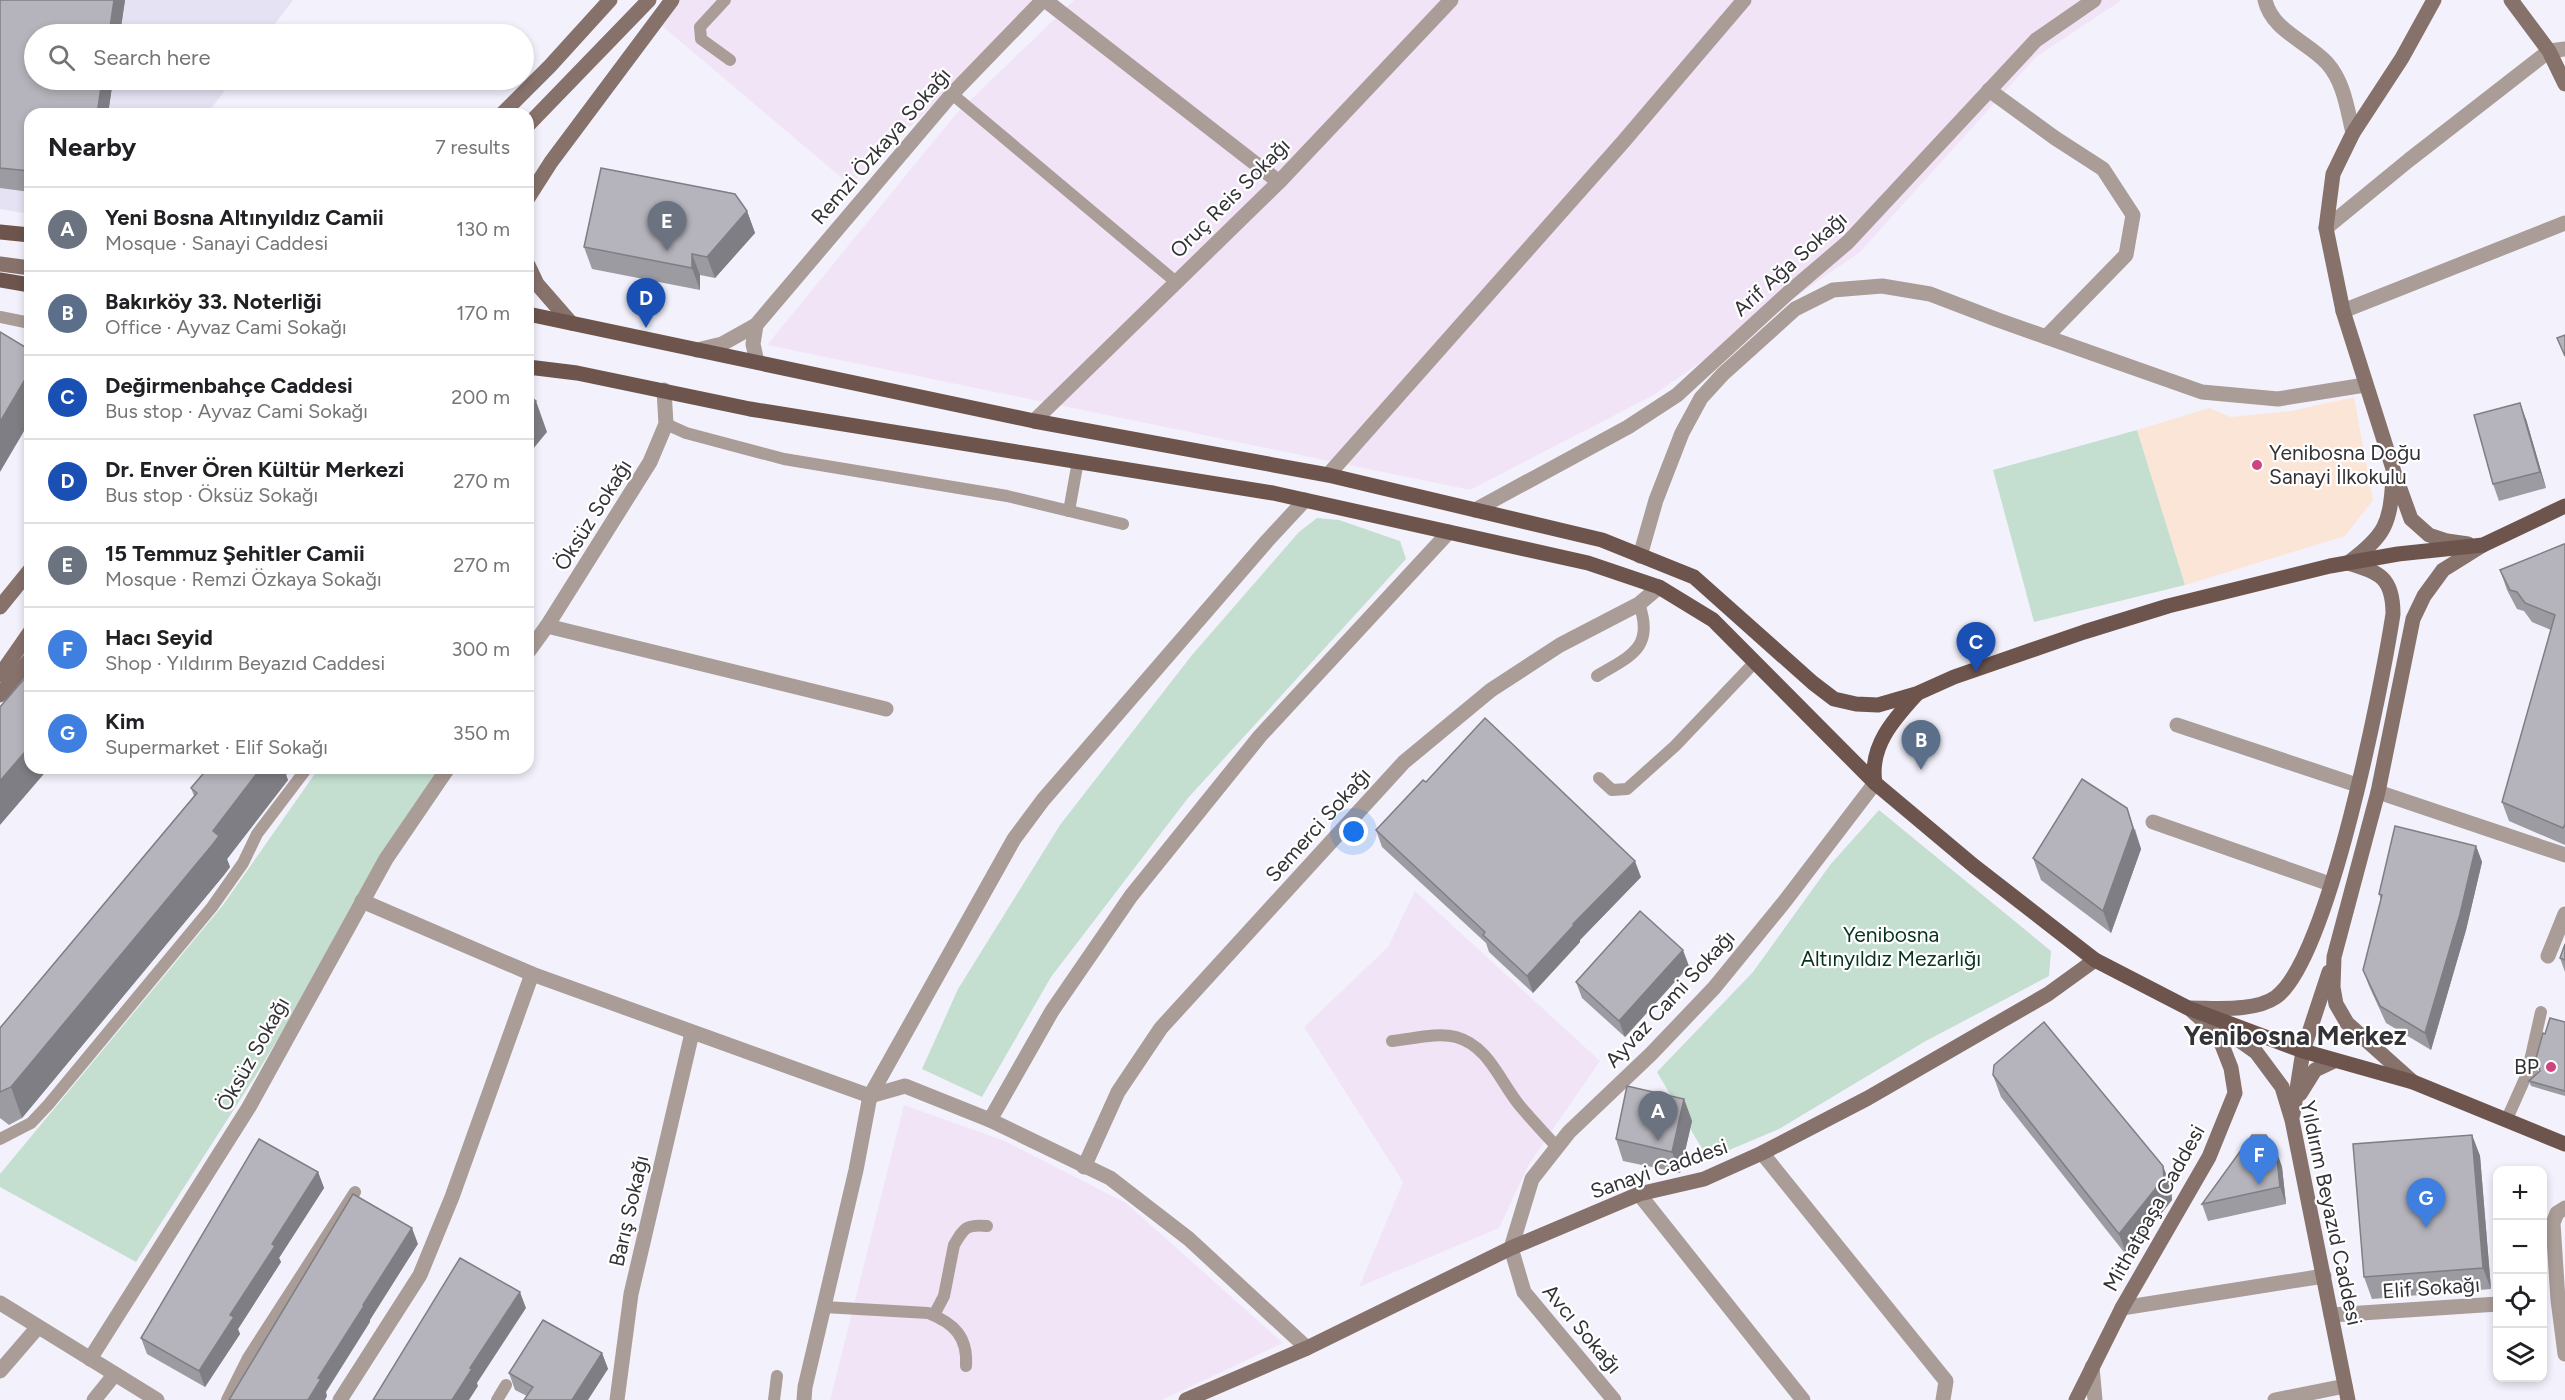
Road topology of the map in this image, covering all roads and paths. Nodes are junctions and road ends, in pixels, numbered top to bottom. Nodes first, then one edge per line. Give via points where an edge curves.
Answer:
1 (610, 0) edge
2 (649, 0) edge
3 (672, 0) edge
4 (725, 0) edge
5 (1044, 0) edge
6 (1451, 0) edge
7 (1744, 0) edge
8 (2094, 0) edge
9 (2265, 0) edge
10 (2434, 0) edge
11 (2511, 0) edge
12 (2565, 49) edge
13 (2549, 51) junction
14 (730, 60) dead end
15 (534, 82) edge
16 (2565, 84) edge
17 (526, 90) edge
18 (1989, 90) junction
19 (952, 94) junction
20 (508, 108) edge
21 (534, 119) edge
22 (2353, 133) junction
23 (1279, 182) junction
24 (534, 189) edge
25 (2565, 223) edge
26 (2326, 228) junction
27 (0, 232) edge
28 (24, 234) edge
29 (0, 264) edge
30 (24, 267) edge
31 (534, 278) edge
32 (0, 280) edge
33 (1176, 282) junction
34 (24, 284) edge
35 (2343, 311) junction
36 (534, 315) edge
37 (0, 317) edge
38 (24, 322) edge
39 (571, 323) junction
40 (756, 325) junction
41 (2046, 337) junction
42 (697, 350) junction
43 (757, 362) junction
44 (534, 368) edge
45 (2365, 385) junction
46 (664, 390) junction
47 (1034, 421) junction
48 (666, 424) junction
49 (1078, 461) junction
50 (2394, 472) junction
51 (1328, 475) junction
52 (1305, 500) junction
53 (2565, 506) edge
54 (1475, 510) junction
55 (1069, 511) junction
56 (1123, 524) dead end
57 (1449, 532) junction
58 (2483, 545) junction
59 (1640, 556) junction
60 (2348, 563) junction
61 (24, 577) edge
62 (1659, 586) junction
63 (1639, 604) junction
64 (0, 607) edge
65 (547, 626) junction
66 (24, 641) edge
67 (534, 644) edge
68 (1755, 662) junction
69 (24, 666) edge
70 (0, 675) edge
71 (1597, 676) dead end
72 (1916, 694) junction
73 (0, 695) edge
74 (885, 709) dead end
75 (2177, 725) dead end
76 (302, 774) edge
77 (444, 774) edge
78 (1599, 778) dead end
79 (1875, 783) junction
80 (2357, 785) junction
81 (2378, 792) junction
82 (2153, 822) dead end
83 (2565, 855) edge
84 (2330, 884) junction
85 (362, 902) junction
86 (2565, 914) edge
87 (2548, 956) dead end
88 (2334, 957) junction
89 (2096, 960) junction
90 (532, 974) junction
91 (2188, 1008) junction
92 (2541, 1012) dead end
93 (692, 1033) junction
94 (1392, 1041) dead end
95 (2303, 1051) junction
96 (2334, 1061) junction
97 (2414, 1082) junction
98 (870, 1096) junction
99 (990, 1120) junction
100 (2292, 1120) junction
101 (2506, 1121) junction
102 (0, 1139) edge
103 (2565, 1144) edge
104 (1557, 1148) junction
105 (1762, 1153) junction
106 (1084, 1167) junction
107 (355, 1192) edge
108 (1639, 1194) junction
109 (2565, 1208) edge
110 (987, 1226) dead end
111 (1511, 1248) junction
112 (2324, 1276) junction
113 (2550, 1301) edge
114 (0, 1303) edge
115 (2493, 1304) edge
116 (824, 1307) junction
117 (2122, 1308) junction
118 (934, 1315) junction
119 (2331, 1315) junction
120 (38, 1327) junction
121 (1307, 1348) junction
122 (2565, 1354) edge
123 (90, 1359) junction
124 (966, 1366) dead end
125 (2092, 1367) junction
126 (0, 1371) edge
127 (115, 1374) junction
128 (777, 1376) dead end
129 (506, 1385) dead end
130 (2347, 1393) edge
131 (94, 1400) edge
132 (157, 1400) edge
133 (227, 1400) edge
134 (340, 1400) edge
135 (497, 1400) edge
136 (617, 1400) edge
137 (774, 1400) edge
138 (804, 1400) edge
139 (1186, 1400) edge
140 (1614, 1400) edge
141 (1803, 1400) edge
142 (1943, 1400) edge
143 (2076, 1400) edge
144 (2095, 1400) edge
145 (2275, 1400) edge

1 - 15 main road
2 - 21 main road
3 - 24 main road
4 - 14 lane via 700,27 701,39
5 - 19 street, Remzi Özkaya Sokağı
5 - 23 street
6 - 23 street, Oruç Reis Sokağı
7 - 51 street
8 - 18 street, Arif Ağa Sokağı via 2036,40
9 - 22 street via 2279,26 2327,63 2343,90
10 - 22 main road
11 - 13 main road
12 - 13 street
13 - 16 main road
13 - 26 street
17 - 20 main road
18 - 41 street via 2103,169 2133,215 2126,255
18 - 54 street, Arif Ağa Sokağı via 1848,242 1677,395 1628,427
19 - 33 lane
19 - 40 street, Remzi Özkaya Sokağı
22 - 26 main road via 2333,174
23 - 33 street, Oruç Reis Sokağı
25 - 35 street
26 - 35 main road
27 - 28 main road
29 - 30 main road
31 - 39 main road
32 - 34 main road
33 - 47 street, Oruç Reis Sokağı
35 - 45 main road
36 - 39 main road
37 - 38 lane
39 - 42 main road
40 - 42 street via 722,344
40 - 43 street via 753,344
41 - 45 street via 2202,392 2278,399
41 - 59 street via 1930,294 1882,286 1833,290 1795,309 1730,366 1701,398 1682,432
42 - 43 main road
43 - 47 main road
44 - 46 main road
45 - 50 main road
46 - 48 street, Öksüz Sokağı
46 - 49 main road via 750,409
47 - 51 main road
48 - 55 lane via 784,459 1007,496
48 - 65 street, Öksüz Sokağı via 650,462
49 - 52 main road
49 - 55 lane
50 - 58 main road via 2411,519 2429,535
50 - 60 main road via 2391,513 2369,548
51 - 54 main road
52 - 57 main road
52 - 98 street via 1080,756 1014,839
53 - 58 main road
54 - 59 main road via 1602,540
55 - 56 lane
57 - 62 main road via 1588,563
57 - 99 street via 1260,736 1131,896 1052,1011
58 - 60 main road
58 - 81 main road via 2443,570 2413,619
59 - 72 main road via 1694,577 1834,699 1878,705
60 - 72 main road via 2168,606 1954,677
60 - 80 main road via 2381,576 2390,585 2393,597 2388,645
61 - 64 main road
62 - 63 street, Semerci Sokağı
62 - 68 main road via 1713,620
63 - 71 lane via 1645,628 1640,646
63 - 106 street, Semerci Sokağı via 1560,645 1491,690 1404,762 1161,1028 1118,1092
65 - 67 street, Öksüz Sokağı
65 - 74 street
66 - 70 main road
68 - 78 lane via 1688,734 1627,789 1612,790
68 - 79 main road
69 - 73 main road
72 - 79 main road via 1889,725 1874,757
75 - 80 street
76 - 102 lane via 257,834 243,863 212,907 48,1105 31,1123
77 - 85 street, Öksüz Sokağı
79 - 89 main road
79 - 104 street, Ayvaz Cami Sokağı via 1714,988
80 - 84 main road
81 - 83 street
81 - 88 main road
82 - 84 street
84 - 91 main road via 2306,956 2276,997 2238,1008
85 - 90 street
85 - 123 street, Öksüz Sokağı via 249,1107
86 - 87 street
88 - 95 main road
88 - 97 main road via 2336,1004 2347,1023
89 - 91 main road
89 - 105 main road, Sanayi Caddesi via 2048,994 1868,1098
90 - 93 street
90 - 134 street via 420,1275
91 - 95 main road
91 - 100 main road, Yıldırım Beyazıd Caddesi via 2256,1052 2282,1087
91 - 117 main road, Mithatpaşa Caddesi via 2208,1025 2222,1045 2235,1093 2210,1157
92 - 101 lane via 2530,1075
93 - 98 street
93 - 136 street, Barış Sokağı via 631,1294
94 - 104 lane via 1447,1035 1475,1046
95 - 96 main road
95 - 100 main road
96 - 97 main road
96 - 100 main road via 2308,1078
97 - 101 main road
98 - 99 street via 905,1086
98 - 116 street
99 - 106 street
100 - 112 main road, Yıldırım Beyazıd Caddesi
101 - 103 main road
104 - 111 street, Ayvaz Cami Sokağı via 1532,1179
105 - 108 main road, Sanayi Caddesi via 1704,1179
105 - 142 street via 1946,1381
106 - 121 street via 1110,1178 1189,1239
107 - 133 lane via 248,1358
108 - 111 main road, Sanayi Caddesi
108 - 141 street
109 - 113 street via 2557,1213 2553,1223
110 - 118 lane via 972,1224 958,1238 944,1296
111 - 121 main road, Sanayi Caddesi
111 - 140 street, Avcı Sokağı via 1524,1292
112 - 117 street
112 - 119 main road, Yıldırım Beyazıd Caddesi
113 - 122 street
114 - 120 street
115 - 119 street, Elif Sokağı
116 - 118 lane
116 - 138 street
117 - 125 main road, Mithatpaşa Caddesi
118 - 124 lane via 957,1329 964,1340
119 - 130 main road, Yıldırım Beyazıd Caddesi
120 - 123 street
120 - 126 street
121 - 139 main road, Sanayi Caddesi
123 - 127 street
125 - 143 main road, Mithatpaşa Caddesi
125 - 144 street
127 - 131 street
127 - 132 street
128 - 137 lane
129 - 135 lane
130 - 145 street

